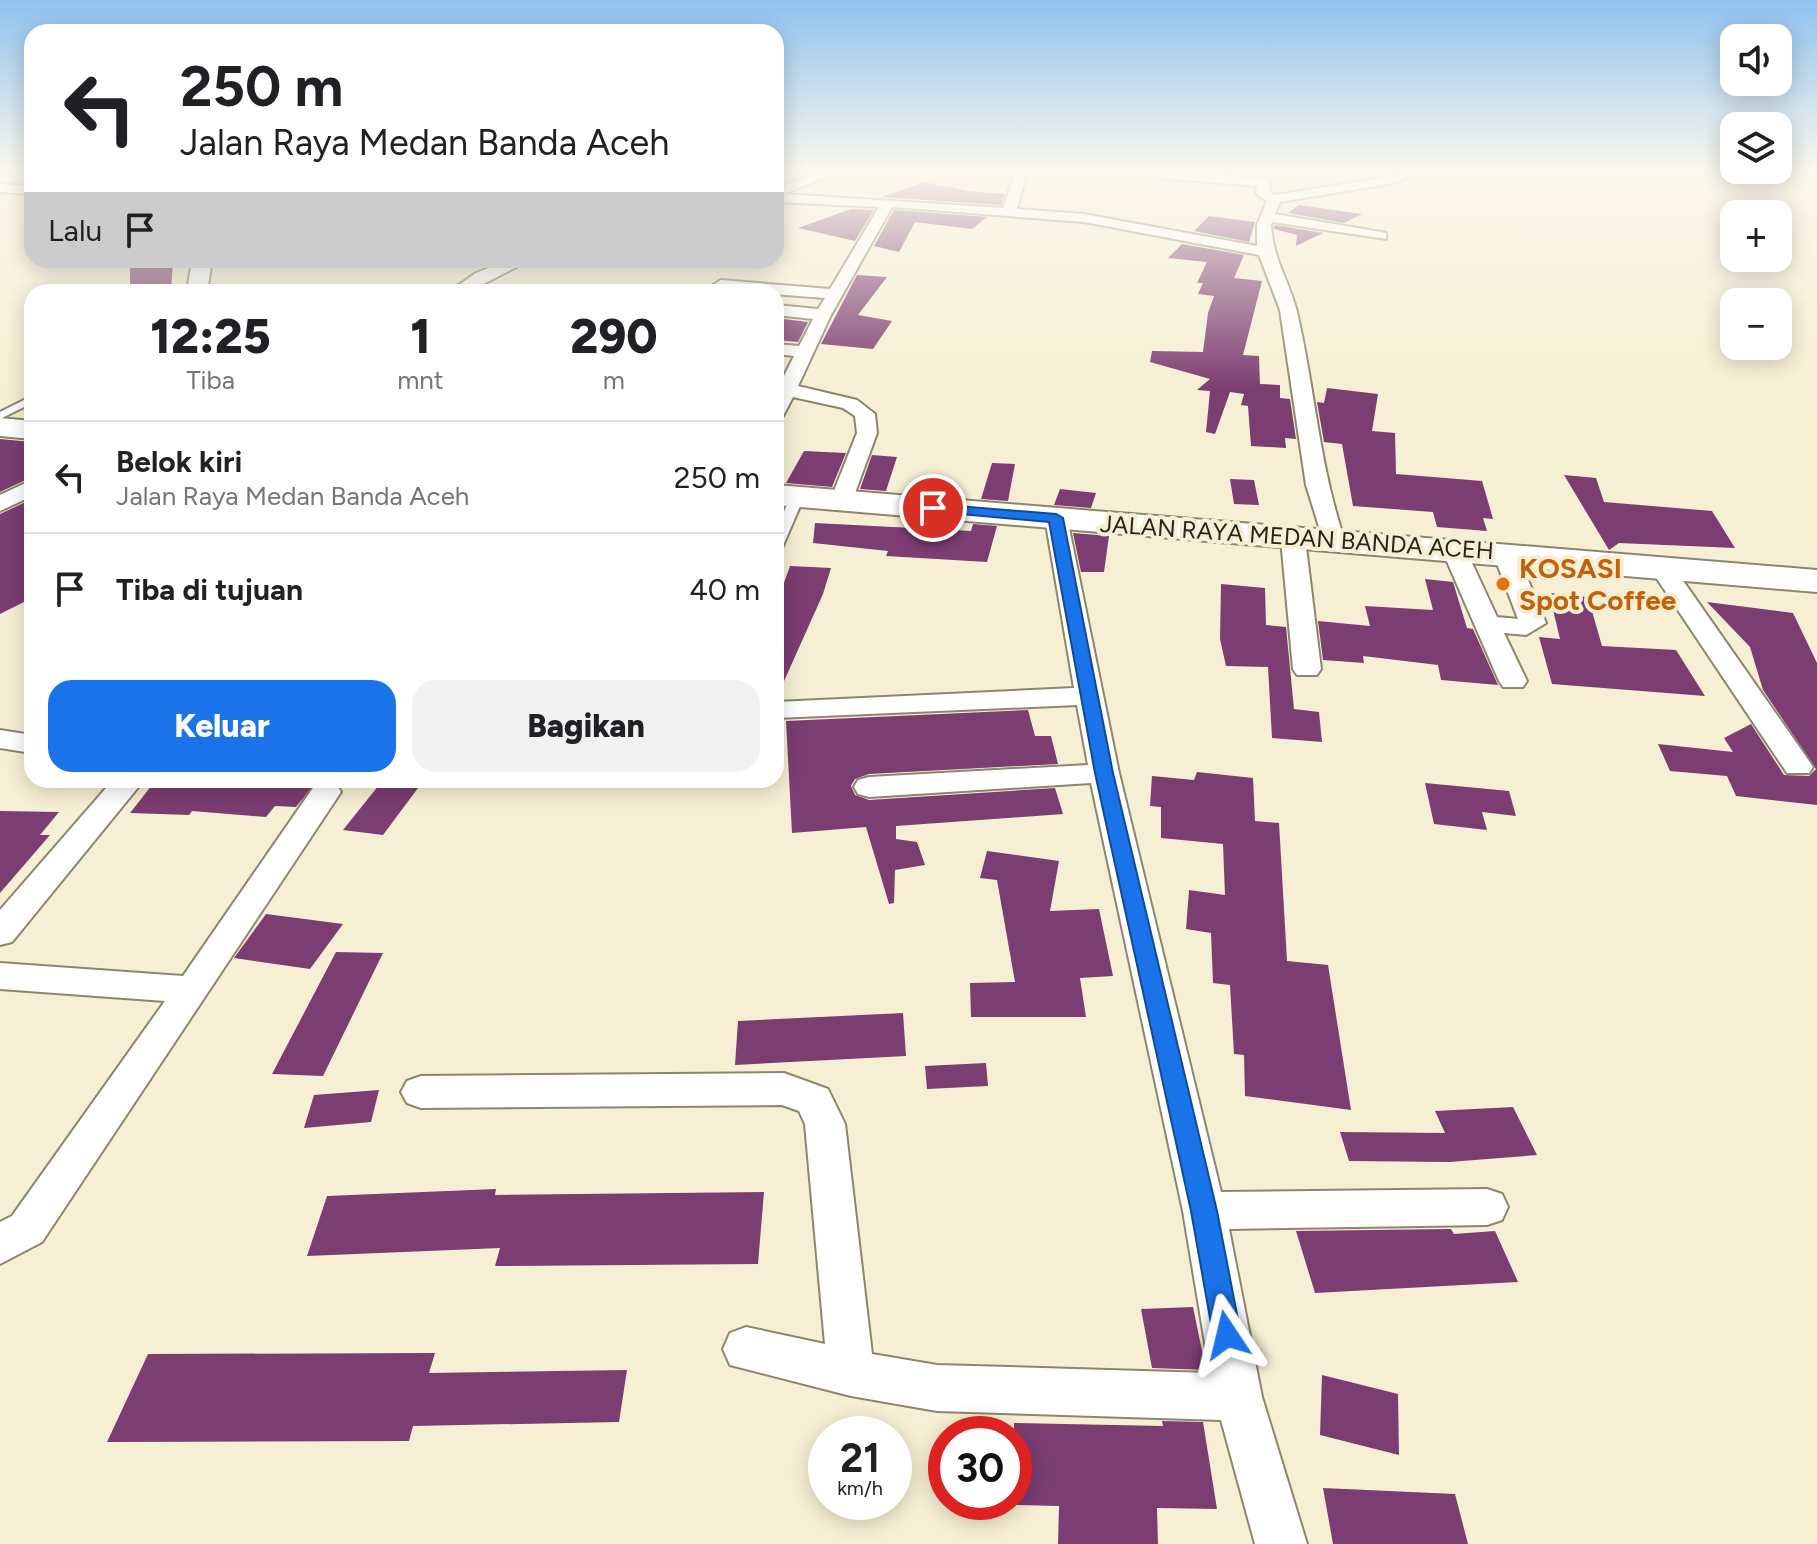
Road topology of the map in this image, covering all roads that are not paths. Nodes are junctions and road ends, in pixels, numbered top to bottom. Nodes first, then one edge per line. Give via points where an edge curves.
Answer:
1 (860, 245) edge
2 (1229, 245) edge
3 (1265, 245) edge
4 (1265, 252) junction
5 (502, 268) edge
6 (470, 284) edge
7 (784, 290) edge
8 (835, 294) junction
9 (784, 311) edge
10 (823, 315) junction
11 (784, 350) edge
12 (806, 352) junction
13 (789, 390) junction
14 (784, 398) edge
15 (24, 403) edge
16 (0, 416) edge
17 (0, 427) edge
18 (24, 429) edge
19 (24, 491) edge
20 (787, 496) edge
21 (841, 501) junction
22 (0, 504) edge
23 (1056, 518) junction
24 (1293, 539) junction
25 (1333, 541) junction
26 (1454, 550) junction
27 (1505, 553) junction
28 (1661, 567) junction
29 (1817, 581) edge
30 (1488, 624) junction
31 (1307, 669) dead end
32 (1513, 681) dead end
33 (1089, 696) junction
34 (784, 710) edge
35 (0, 739) edge
36 (24, 743) edge
37 (1798, 767) dead end
38 (1104, 773) junction
39 (869, 787) dead end
40 (122, 788) edge
41 (326, 792) dead end
42 (0, 933) edge
43 (4, 982) edge
44 (193, 990) junction
45 (421, 1092) dead end
46 (1487, 1207) dead end
47 (1204, 1211) junction
48 (0, 1245) edge
49 (746, 1349) dead end
50 (851, 1373) junction
51 (1238, 1397) junction
52 (1281, 1544) edge

1 - 8 street
2 - 4 street
3 - 4 street
4 - 25 street via 1287,309 1324,518
5 - 6 street
7 - 8 street
8 - 10 street
9 - 10 street
10 - 12 street
11 - 12 street
12 - 13 street
13 - 14 street
13 - 21 street via 850,404 865,414 867,433
15 - 16 lane
17 - 18 highway
19 - 22 street
20 - 21 highway, JALAN RAYA MEDAN BANDA ACEH
21 - 23 highway, JALAN RAYA MEDAN BANDA ACEH
23 - 24 highway, JALAN RAYA MEDAN BANDA ACEH
23 - 33 street
24 - 25 highway, JALAN RAYA MEDAN BANDA ACEH
24 - 31 street
25 - 26 highway, JALAN RAYA MEDAN BANDA ACEH
26 - 27 highway, JALAN RAYA MEDAN BANDA ACEH
26 - 30 street
27 - 28 highway, JALAN RAYA MEDAN BANDA ACEH
27 - 30 street via 1533,623
28 - 29 highway, JALAN RAYA MEDAN BANDA ACEH
28 - 37 street
30 - 32 street
33 - 34 street
33 - 38 street
35 - 36 street
38 - 39 street
38 - 47 street
40 - 42 street
41 - 44 street
43 - 44 street
44 - 48 street via 27,1229
45 - 50 street via 784,1089 814,1100 825,1124
46 - 47 street
47 - 51 street
49 - 50 street
50 - 51 street via 937,1388
51 - 52 street

